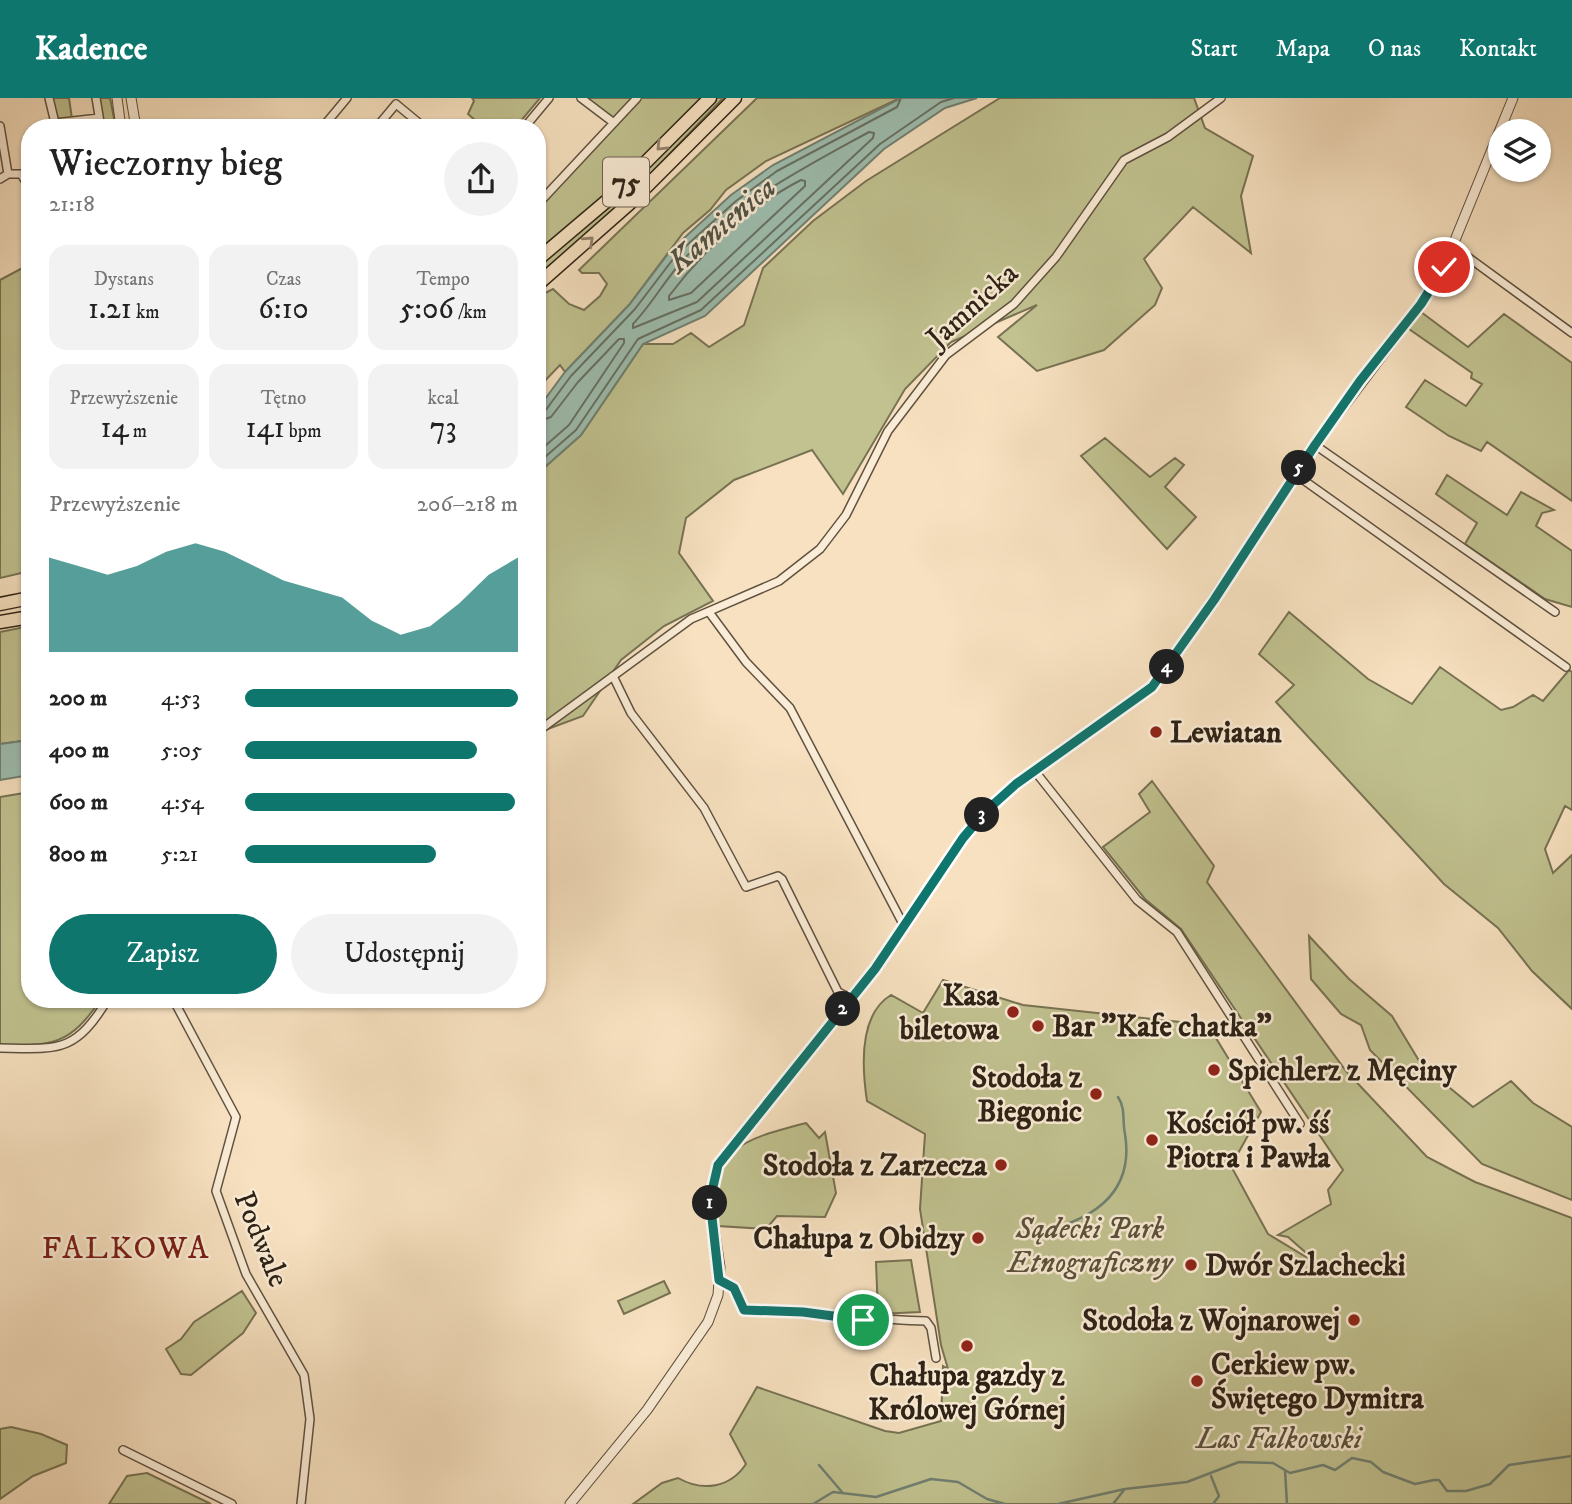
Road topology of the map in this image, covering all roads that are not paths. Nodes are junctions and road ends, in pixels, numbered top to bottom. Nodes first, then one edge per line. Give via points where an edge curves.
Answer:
1 (49, 98) edge
2 (96, 98) edge
3 (117, 98) edge
4 (131, 98) edge
5 (347, 98) edge
6 (388, 98) edge
7 (549, 98) edge
8 (581, 98) edge
9 (637, 98) edge
10 (710, 98) edge
11 (735, 98) edge
12 (1221, 98) edge
13 (1513, 98) edge
14 (396, 104) junction
15 (99, 118) joint
16 (54, 119) edge
17 (92, 119) edge
18 (120, 119) edge
19 (134, 119) edge
20 (330, 119) edge
21 (384, 119) edge
22 (414, 119) edge
23 (532, 119) edge
24 (614, 123) junction
25 (0, 126) edge
26 (8, 174) junction
27 (21, 174) edge
28 (0, 179) edge
29 (546, 195) edge
30 (1454, 247) junction
31 (546, 252) edge
32 (546, 277) edge
33 (1572, 333) edge
34 (1315, 445) junction
35 (1295, 474) junction
36 (21, 600) edge
37 (0, 604) edge
38 (709, 612) junction
39 (1555, 612) dead end
40 (21, 618) edge
41 (0, 622) edge
42 (1566, 667) dead end
43 (613, 676) junction
44 (546, 725) edge
45 (1034, 770) junction
46 (904, 924) junction
47 (852, 999) junction
48 (102, 1008) edge
49 (178, 1008) edge
50 (0, 1048) edge
51 (1300, 1124) dead end
52 (719, 1280) junction
53 (936, 1358) dead end
54 (123, 1450) dead end
55 (232, 1504) edge
56 (301, 1504) edge
57 (570, 1504) edge

1 - 16 street
2 - 15 street
3 - 18 street
4 - 19 street
5 - 20 street
6 - 14 street
7 - 23 street
8 - 24 street
9 - 24 street
10 -> 31 main road, 75 via 609,200
32 -> 11 main road, 75 via 630,203
12 - 38 street, Jamnicka via 1168,138 1124,160 1056,257 1014,304 946,355 888,431 846,515 820,549 779,581
13 - 30 street
14 - 21 street
14 - 22 street
15 - 17 street
24 - 29 street
25 - 26 street
26 - 27 street
26 - 28 street
30 - 33 street
30 - 34 street via 1421,304
34 - 35 street
34 - 39 street
35 - 42 street
35 - 45 street via 1152,687
36 - 37 main road
38 - 43 street, Jamnicka via 691,619
38 - 46 street via 746,662 790,708
40 - 41 main road
43 - 44 street, Jamnicka
43 - 47 street via 631,713 704,808 746,887 778,876 782,879 838,992
45 - 46 street via 985,812 963,838
45 - 51 street via 1137,901 1177,932
46 - 47 street
47 - 52 street via 718,1165 710,1200
48 - 50 street via 89,1030 72,1042 45,1049
49 - 56 street, Podwale via 236,1117 216,1191 226,1223 246,1274 304,1375 310,1419
52 - 53 street via 734,1288 744,1310 926,1321
52 - 57 street via 708,1322
54 - 55 street

